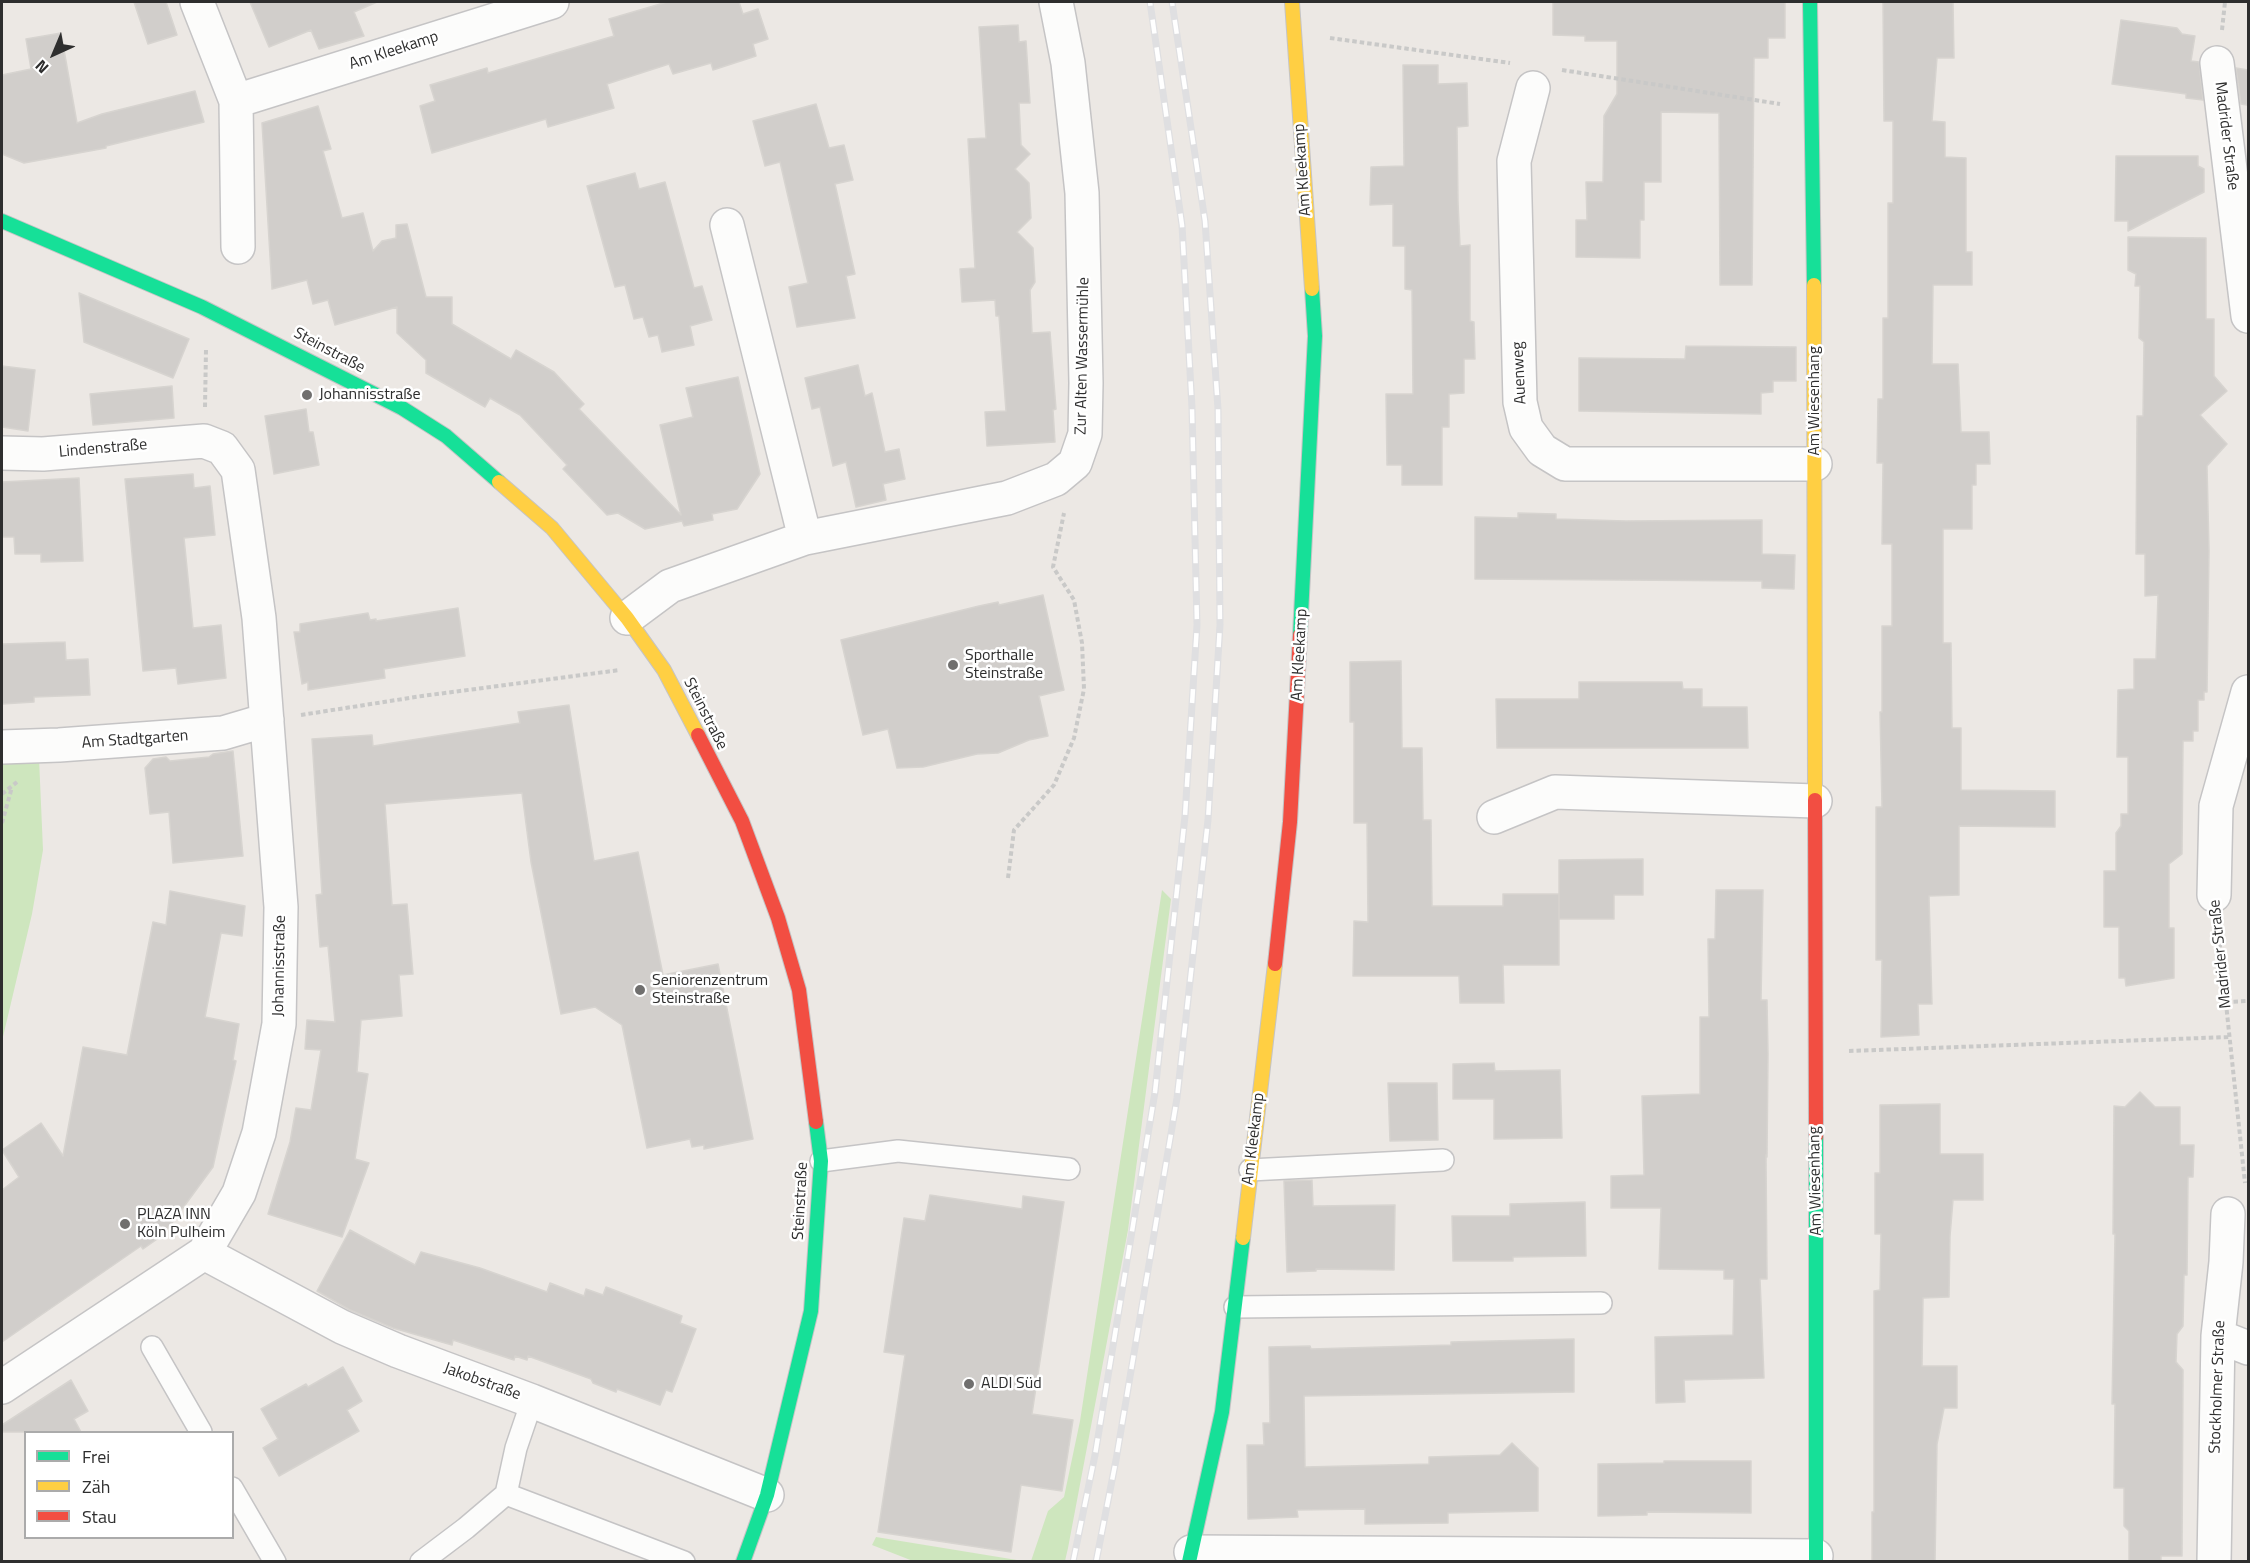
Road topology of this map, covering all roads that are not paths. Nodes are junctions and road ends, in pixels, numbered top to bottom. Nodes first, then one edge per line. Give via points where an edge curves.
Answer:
1 (197, 2) edge
2 (552, 2) edge
3 (1056, 2) edge
4 (1292, 2) edge
5 (1810, 2) edge
6 (2217, 63) dead end
7 (1534, 73) road end
8 (236, 101) junction
9 (2, 220) edge
10 (727, 225) dead end
11 (238, 247) dead end
12 (2248, 308) edge
13 (2248, 316) edge
14 (204, 441) joint
15 (2, 453) edge
16 (1815, 464) junction
17 (805, 538) junction
18 (627, 618) junction
19 (2248, 692) edge
20 (267, 720) junction
21 (2, 747) edge
22 (1815, 801) junction
23 (1494, 817) dead end
24 (2214, 895) road end
25 (1443, 1160) dead end
26 (821, 1161) junction
27 (1069, 1169) dead end
28 (1250, 1170) junction
29 (2228, 1214) road end
30 (204, 1253) junction
31 (2237, 1254) edge
32 (1601, 1303) dead end
33 (1235, 1307) junction
34 (2218, 1336) junction
35 (152, 1347) dead end
36 (2248, 1348) edge
37 (2, 1387) edge
38 (532, 1401) junction
39 (200, 1431) edge
40 (234, 1491) edge
41 (506, 1494) junction
42 (767, 1495) junction
43 (1190, 1557) edge
44 (1816, 1559) edge
45 (275, 1562) edge
46 (421, 1562) edge
47 (684, 1562) edge
48 (743, 1562) edge
49 (2214, 1562) edge

1 - 8 street
2 - 8 street, Am Kleekamp
3 - 17 street, Zur Alten Wassermühle via 1068,63 1082,193 1085,434 1075,463 1056,479 1008,498
4 - 28 street, Am Kleekamp via 1315,336 1290,822
5 - 16 street, Am Wiesenhang
6 - 12 street, Madrider Straße
7 - 16 street, Auenweg via 1514,161 1520,402 1526,428 1542,450 1565,464
8 - 11 street
9 - 18 street, Steinstraße via 202,307 402,408 446,436 552,528
10 - 17 street
12 - 13 street, Madrider Straße
14 - 15 street, Lindenstraße via 44,454
14 - 20 street, Johannisstraße via 222,448 238,470 259,618
16 - 22 street, Am Wiesenhang
17 - 18 street via 670,586
18 - 26 street, Steinstraße via 664,670 742,821 778,918 799,990
19 - 24 street, Madrider Straße via 2216,806
20 - 21 street, Am Stadtgarten via 223,734
20 - 30 street, Johannisstraße via 281,907 279,1024 259,1133 239,1193
22 - 23 street via 1555,792
22 - 44 street, Am Wiesenhang
25 - 28 lane
26 - 27 lane via 898,1151
26 - 42 street, Steinstraße via 811,1311
28 - 33 street, Am Kleekamp
29 - 31 street, Stockholmer Straße
30 - 37 street, Johannisstraße
30 - 38 street, Jakobstraße via 342,1327
31 - 34 street, Stockholmer Straße
32 - 33 lane
33 - 43 street, Am Kleekamp via 1222,1412
34 - 36 street
34 - 49 street, Stockholmer Straße
35 - 39 lane
38 - 41 lane
38 - 42 street, Jakobstraße
40 - 45 lane
41 - 46 lane
41 - 47 lane
42 - 48 street, Steinstraße
43 - 44 street

